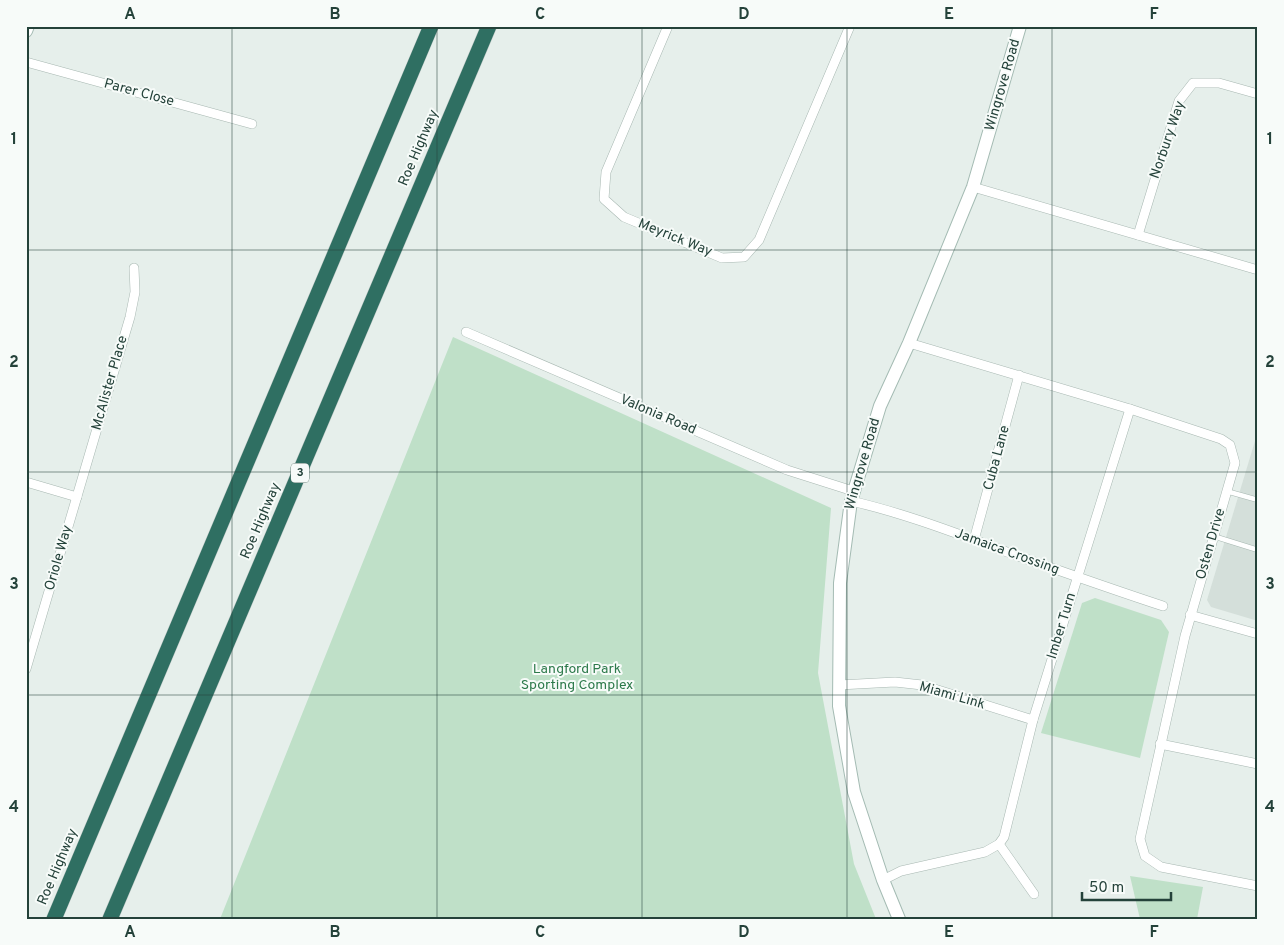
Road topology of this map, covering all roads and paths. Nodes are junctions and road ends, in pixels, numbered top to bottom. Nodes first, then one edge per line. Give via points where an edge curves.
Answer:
1 (28, 26) edge
2 (431, 26) edge
3 (489, 26) edge
4 (668, 26) edge
5 (850, 26) edge
6 (1020, 26) edge
7 (26, 32) edge
8 (26, 62) edge
9 (1258, 94) edge
10 (252, 124) dead end
11 (973, 187) junction
12 (1138, 235) junction
13 (134, 268) dead end
14 (1258, 270) edge
15 (466, 332) dead end
16 (909, 342) junction
17 (1019, 376) junction
18 (1130, 409) junction
19 (26, 482) edge
20 (1226, 491) junction
21 (852, 496) junction
22 (76, 497) junction
23 (1258, 500) edge
24 (1213, 536) junction
25 (974, 540) junction
26 (1258, 550) edge
27 (1076, 577) junction
28 (1163, 606) dead end
29 (1190, 615) junction
30 (1258, 634) edge
31 (26, 669) edge
32 (839, 685) junction
33 (1033, 720) junction
34 (1160, 744) junction
35 (1258, 764) edge
36 (999, 844) junction
37 (883, 880) junction
38 (1258, 886) edge
39 (1034, 894) dead end
40 (54, 919) edge
41 (110, 919) edge
42 (899, 919) edge

1 - 7 street
2 - 40 highway, Roe Highway
3 - 41 highway, Roe Highway / 3
4 - 5 street, Meyrick Way via 606,172 604,199 624,218 722,258 744,257 759,240
6 - 11 street, Wingrove Road
8 - 10 street, Parer Close
9 - 12 street, Norbury Way via 1219,83 1193,84 1179,101
11 - 12 street
11 - 16 street, Wingrove Road
12 - 14 street
13 - 22 street, McAlister Place via 135,292 130,317
15 - 21 street, Valonia Road
16 - 17 street, Osten Drive
16 - 21 street, Wingrove Road via 880,406
17 - 18 street, Osten Drive
17 - 25 street, Cuba Lane
18 - 20 street, Osten Drive via 1221,439 1230,445 1235,463
18 - 27 street, Imber Turn
19 - 22 street
20 - 23 lane
20 - 24 street, Osten Drive
21 - 25 street, Jamaica Crossing
21 - 32 street, Wingrove Road via 840,584
22 - 31 street, Oriole Way
24 - 26 lane
24 - 29 street, Osten Drive
25 - 27 street, Jamaica Crossing
27 - 28 street, Jamaica Crossing
27 - 33 street, Imber Turn
29 - 30 street
29 - 34 street, Osten Drive
32 - 33 street, Miami Link via 895,682 922,685
32 - 37 street, Wingrove Road via 839,706 854,792
33 - 36 street, Imber Turn via 1004,836
34 - 35 street
34 - 38 street, Osten Drive via 1140,839 1145,856 1161,867
36 - 37 street via 985,852 901,871
36 - 39 street
37 - 42 street, Wingrove Road

